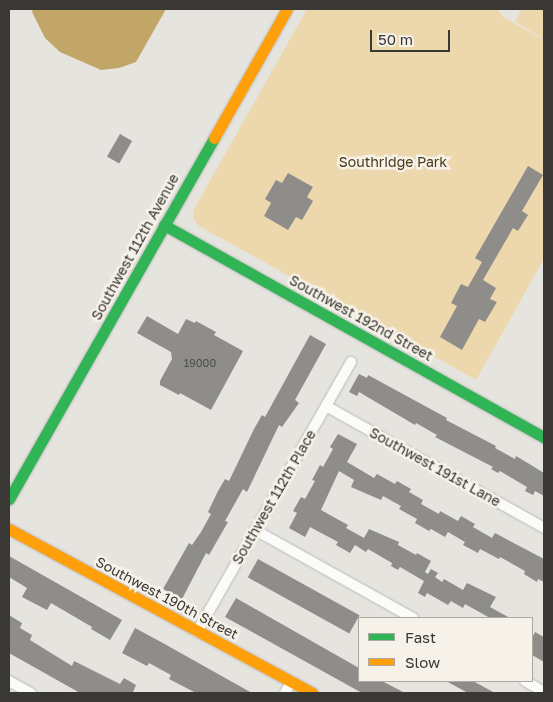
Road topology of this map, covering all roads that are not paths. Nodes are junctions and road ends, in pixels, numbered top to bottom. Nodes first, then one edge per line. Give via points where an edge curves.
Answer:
1 (287, 9) edge
2 (164, 225) junction
3 (351, 362) dead end
4 (326, 406) junction
5 (544, 437) edge
6 (9, 499) edge
7 (544, 528) edge
8 (9, 529) edge
9 (256, 530) junction
10 (411, 617) edge
11 (197, 632) junction
12 (9, 681) edge
13 (291, 682) junction
14 (527, 682) edge
15 (544, 692) edge
16 (31, 693) edge
17 (285, 693) edge
18 (312, 693) edge

1 - 2 street, Southwest 112th Avenue
2 - 5 street, Southwest 192nd Street
2 - 6 street, Southwest 112th Avenue
3 - 4 street, Southwest 112th Place
4 - 7 street, Southwest 191st Lane
4 - 9 street, Southwest 112th Place
8 - 11 street, Southwest 190th Street
9 - 10 street
9 - 11 street, Southwest 112th Place
11 - 13 street, Southwest 190th Street
12 - 16 street
13 - 17 street
13 - 18 street, Southwest 190th Street
14 - 15 street

